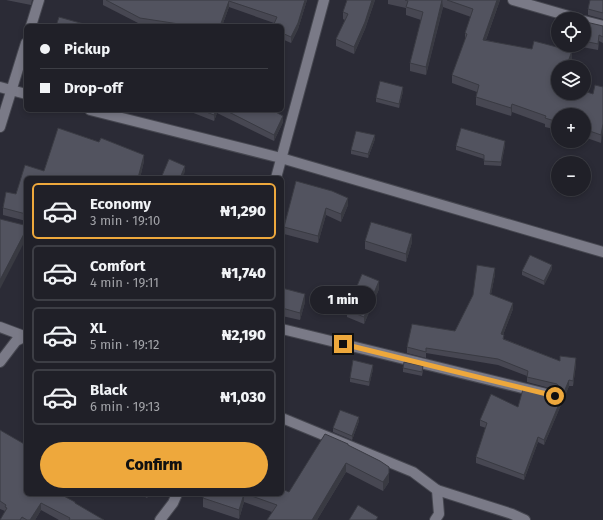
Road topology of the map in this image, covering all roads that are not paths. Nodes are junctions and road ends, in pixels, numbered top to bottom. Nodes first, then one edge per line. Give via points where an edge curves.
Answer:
1 (39, 0) edge
2 (324, 0) edge
3 (513, 0) edge
4 (554, 12) edge
5 (591, 23) edge
6 (32, 24) edge
7 (603, 26) edge
8 (24, 50) edge
9 (0, 87) edge
10 (12, 90) junction
11 (24, 93) edge
12 (98, 112) edge
13 (0, 127) edge
14 (281, 158) junction
15 (276, 176) edge
16 (603, 252) edge
17 (0, 327) edge
18 (284, 329) edge
19 (24, 336) edge
20 (24, 337) edge
21 (0, 362) edge
22 (555, 396) edge
23 (284, 419) edge
24 (437, 490) junction
25 (176, 496) edge
26 (160, 520) edge
27 (435, 520) edge
28 (525, 520) edge

1 - 6 street
2 - 14 street
3 - 4 street
5 - 7 street
8 - 10 street
9 - 10 street
10 - 11 street
10 - 13 street
12 - 14 street
14 - 15 street
14 - 16 street
17 - 19 street
18 - 22 street
20 - 21 street via 16,341
23 - 24 street via 413,472
24 - 27 street via 439,514
24 - 28 street
25 - 26 street

